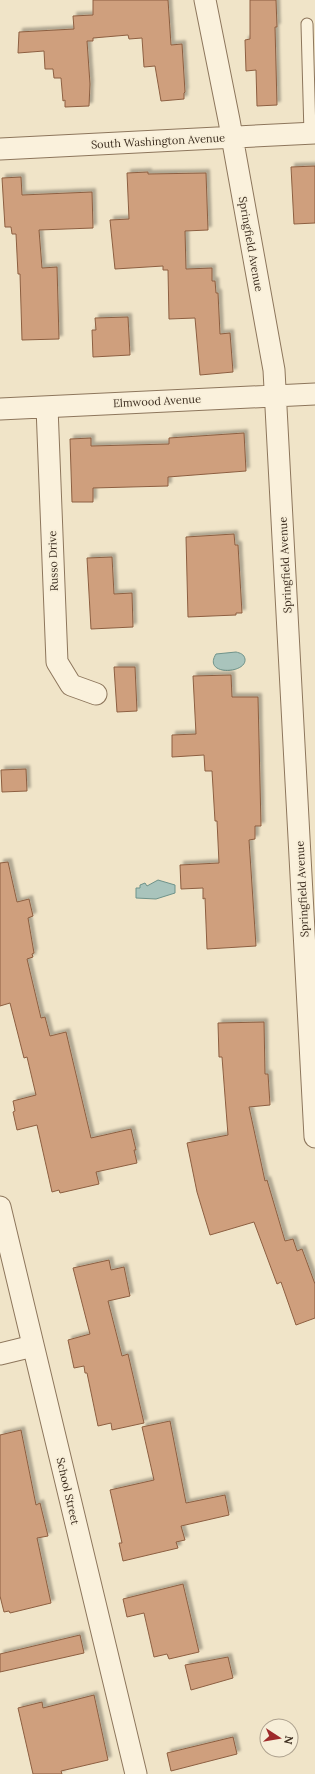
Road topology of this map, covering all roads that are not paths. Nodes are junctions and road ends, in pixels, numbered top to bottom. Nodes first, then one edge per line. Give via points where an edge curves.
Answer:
1 (205, 0) edge
2 (307, 24) dead end
3 (312, 134) edge
4 (232, 138) junction
5 (0, 149) edge
6 (315, 394) edge
7 (277, 395) junction
8 (47, 407) junction
9 (0, 409) edge
10 (96, 694) dead end
11 (306, 790) edge
12 (315, 1137) edge
13 (0, 1207) edge
14 (34, 1346) junction
15 (0, 1354) edge
16 (136, 1774) edge

1 - 4 street, Springfield Avenue
2 - 3 lane
3 - 4 street, South Washington Avenue
4 - 5 street, South Washington Avenue
4 - 7 street, Springfield Avenue via 272,351
6 - 7 street, Elmwood Avenue
7 - 8 street, Elmwood Avenue
7 - 11 street, Springfield Avenue
8 - 9 street, Elmwood Avenue
8 - 10 street, Russo Drive via 57,662 71,686
11 - 12 street, Springfield Avenue
13 - 14 street, School Street
14 - 15 street
14 - 16 street, School Street

